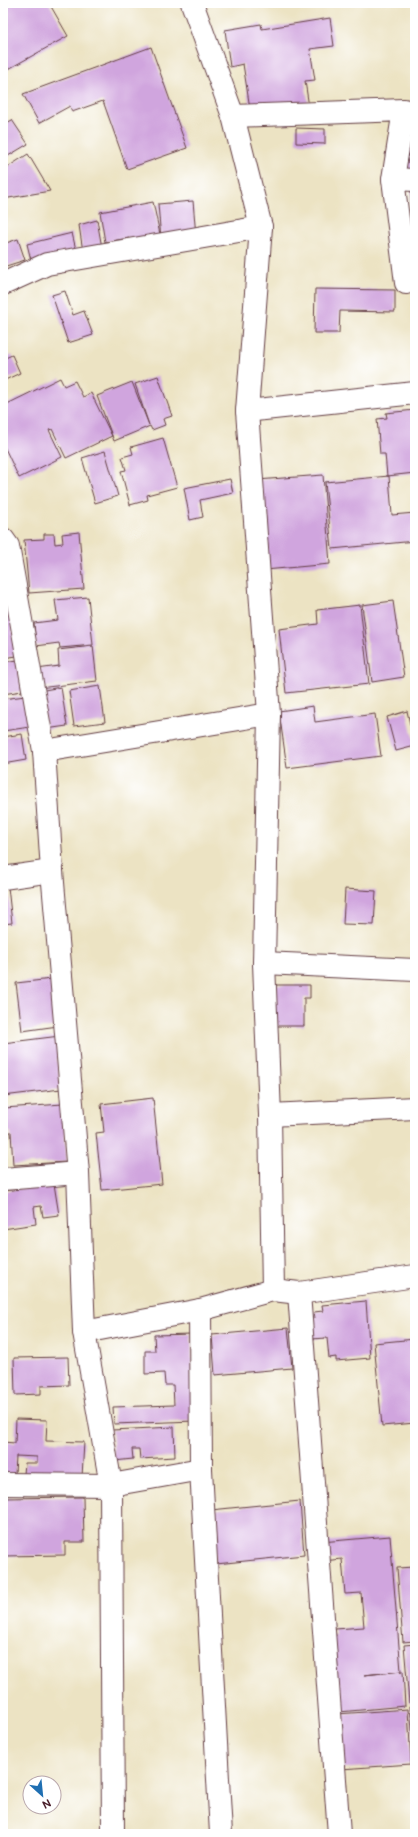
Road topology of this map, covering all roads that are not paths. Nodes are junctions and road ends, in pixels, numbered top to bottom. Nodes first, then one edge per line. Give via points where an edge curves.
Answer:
1 (192, 3) edge
2 (233, 116) junction
3 (393, 179) junction
4 (415, 180) edge
5 (261, 228) junction
6 (406, 283) dead end
7 (3, 284) edge
8 (415, 393) edge
9 (247, 411) junction
10 (3, 539) edge
11 (269, 714) junction
12 (44, 751) junction
13 (52, 871) junction
14 (3, 878) edge
15 (264, 963) junction
16 (415, 970) edge
17 (415, 1108) edge
18 (270, 1115) junction
19 (78, 1173) junction
20 (3, 1179) edge
21 (415, 1276) edge
22 (273, 1290) junction
23 (299, 1293) junction
24 (200, 1310) junction
25 (84, 1332) junction
26 (202, 1469) junction
27 (3, 1484) edge
28 (111, 1485) junction
29 (113, 1834) edge
30 (221, 1834) edge
31 (339, 1834) edge

1 - 2 street
2 - 3 street via 404,110
2 - 5 street
3 - 4 street
3 - 6 street
5 - 7 street via 47,264
5 - 9 street
8 - 9 street
9 - 11 street
10 - 12 street via 8,546
11 - 12 street
11 - 15 street
12 - 13 street
13 - 14 street
13 - 19 street
15 - 16 street
15 - 18 street
17 - 18 street
18 - 22 street
19 - 20 street
19 - 25 street
21 - 23 street
22 - 23 street
22 - 24 street
23 - 31 street
24 - 25 street
24 - 26 street
25 - 28 street
26 - 28 street
26 - 30 street
27 - 28 street
28 - 29 street

